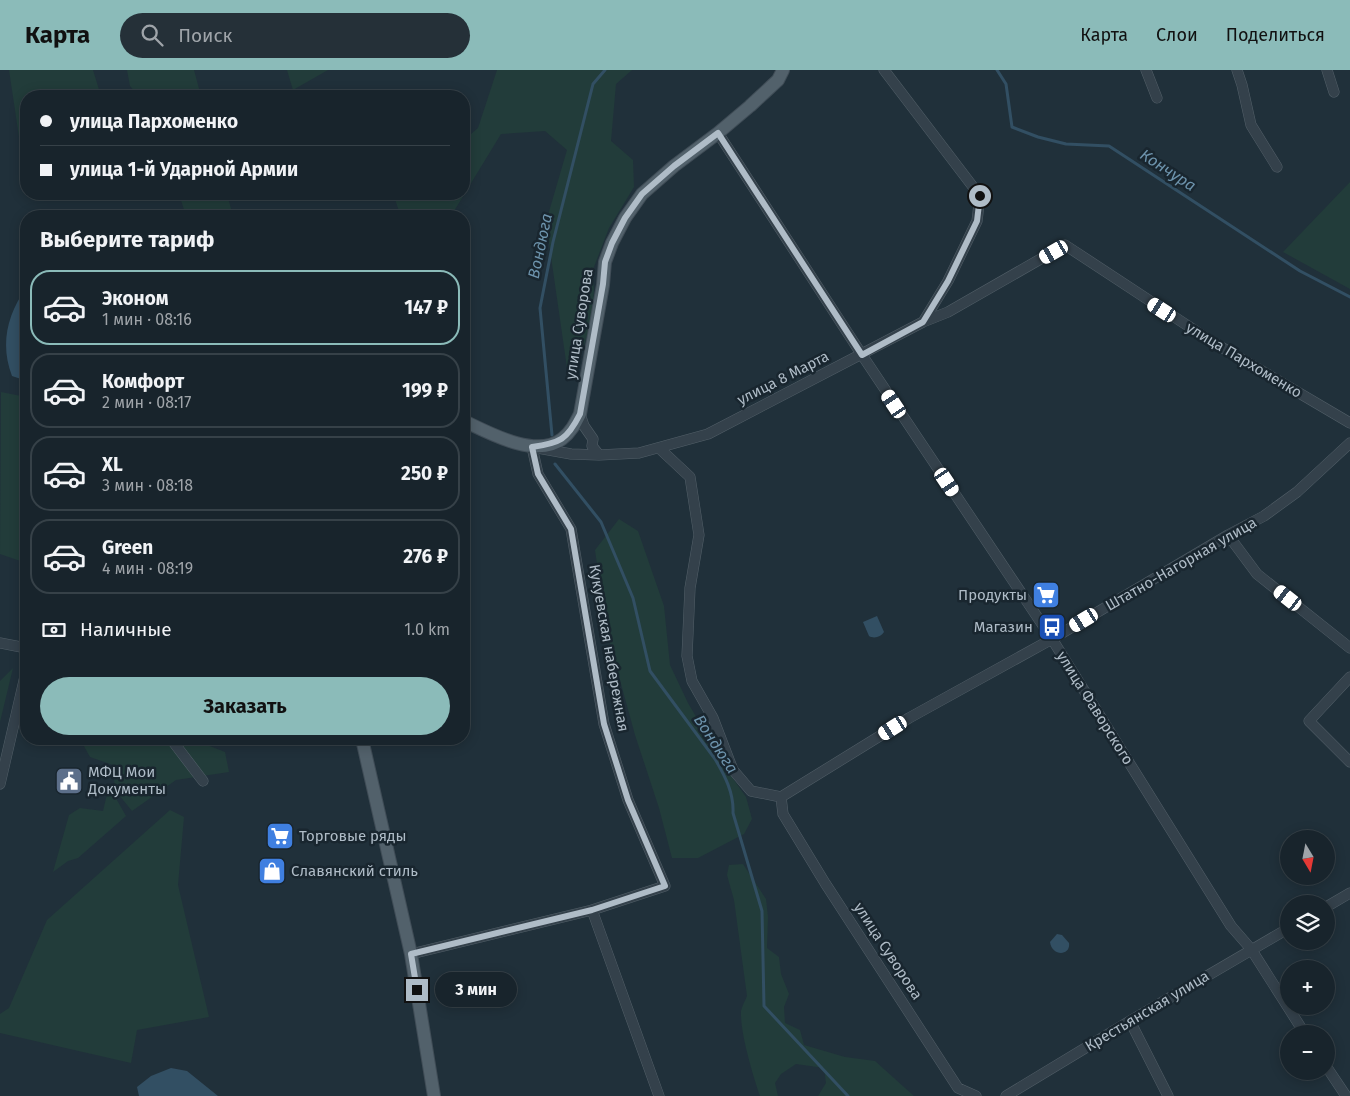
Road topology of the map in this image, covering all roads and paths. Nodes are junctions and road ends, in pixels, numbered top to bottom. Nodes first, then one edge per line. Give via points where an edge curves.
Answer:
1 (783, 70) edge
2 (884, 70) edge
3 (1146, 70) edge
4 (1237, 70) edge
5 (1327, 70) edge
6 (1334, 92) dead end
7 (1157, 98) dead end
8 (718, 133) junction
9 (1277, 167) dead end
10 (1065, 246) joint
11 (923, 322) junction
12 (862, 355) junction
13 (580, 414) junction
14 (1350, 422) edge
15 (470, 424) edge
16 (1350, 442) edge
17 (532, 447) junction
18 (659, 448) junction
19 (599, 455) junction
20 (1228, 535) junction
21 (1052, 639) junction
22 (0, 643) edge
23 (20, 647) edge
24 (1350, 648) edge
25 (1350, 677) edge
26 (20, 698) edge
27 (176, 745) edge
28 (363, 745) edge
29 (1350, 762) edge
30 (203, 781) dead end
31 (0, 784) edge
32 (781, 796) junction
33 (1350, 893) edge
34 (1335, 902) edge
35 (592, 910) junction
36 (1280, 933) edge
37 (1251, 949) junction
38 (411, 954) junction
39 (1130, 1021) junction
40 (1300, 1025) edge
41 (1335, 1080) edge
42 (434, 1096) edge
43 (659, 1096) edge
44 (976, 1096) edge
45 (1006, 1096) edge
46 (1168, 1096) edge
47 (1346, 1096) edge

1 - 8 main road, улица Суворова via 778,80
2 - 11 street via 980,196 977,221 948,281
3 - 7 street
4 - 9 street via 1251,125
5 - 6 street
8 - 12 street, улица Фаворского
8 - 13 main road, улица Суворова via 642,194 612,243 605,262
10 - 11 street, улица 8 Марта via 948,312
10 - 14 street, улица Пархоменко via 1211,341
11 - 12 street, улица 8 Марта
12 - 18 street, улица 8 Марта via 708,434
12 - 21 street, улица Фаворского
13 - 17 main road, улица Суворова via 573,429 561,440
13 - 19 street via 593,439 592,446
15 - 17 main road, улица 8 Марта
16 - 20 street, Штатно-Нагорная улица via 1297,492 1264,516
17 - 19 street, улица 8 Марта
17 - 35 street, Кукуевская набережная via 538,474 571,529 604,724 628,800 665,886
18 - 19 street, улица 8 Марта via 639,453
18 - 32 street via 690,477 699,535 690,588 687,656 692,681 714,718 733,770 751,791
20 - 21 street, Штатно-Нагорная улица
20 - 24 street via 1257,574
21 - 32 street, Штатно-Нагорная улица via 909,718
21 - 37 street, улица Фаворского via 1231,926
22 - 23 street
25 - 29 street via 1309,721
26 - 31 street
27 - 30 street
28 - 38 main road
32 - 44 street, улица Суворова via 783,814 824,883 958,1088
33 - 34 street
35 - 38 street
35 - 43 street
36 - 37 street, Крестьянская улица
37 - 39 street, Крестьянская улица
37 - 40 street, улица Фаворского
38 - 42 main road
39 - 45 street, Крестьянская улица
39 - 46 street
41 - 47 street

